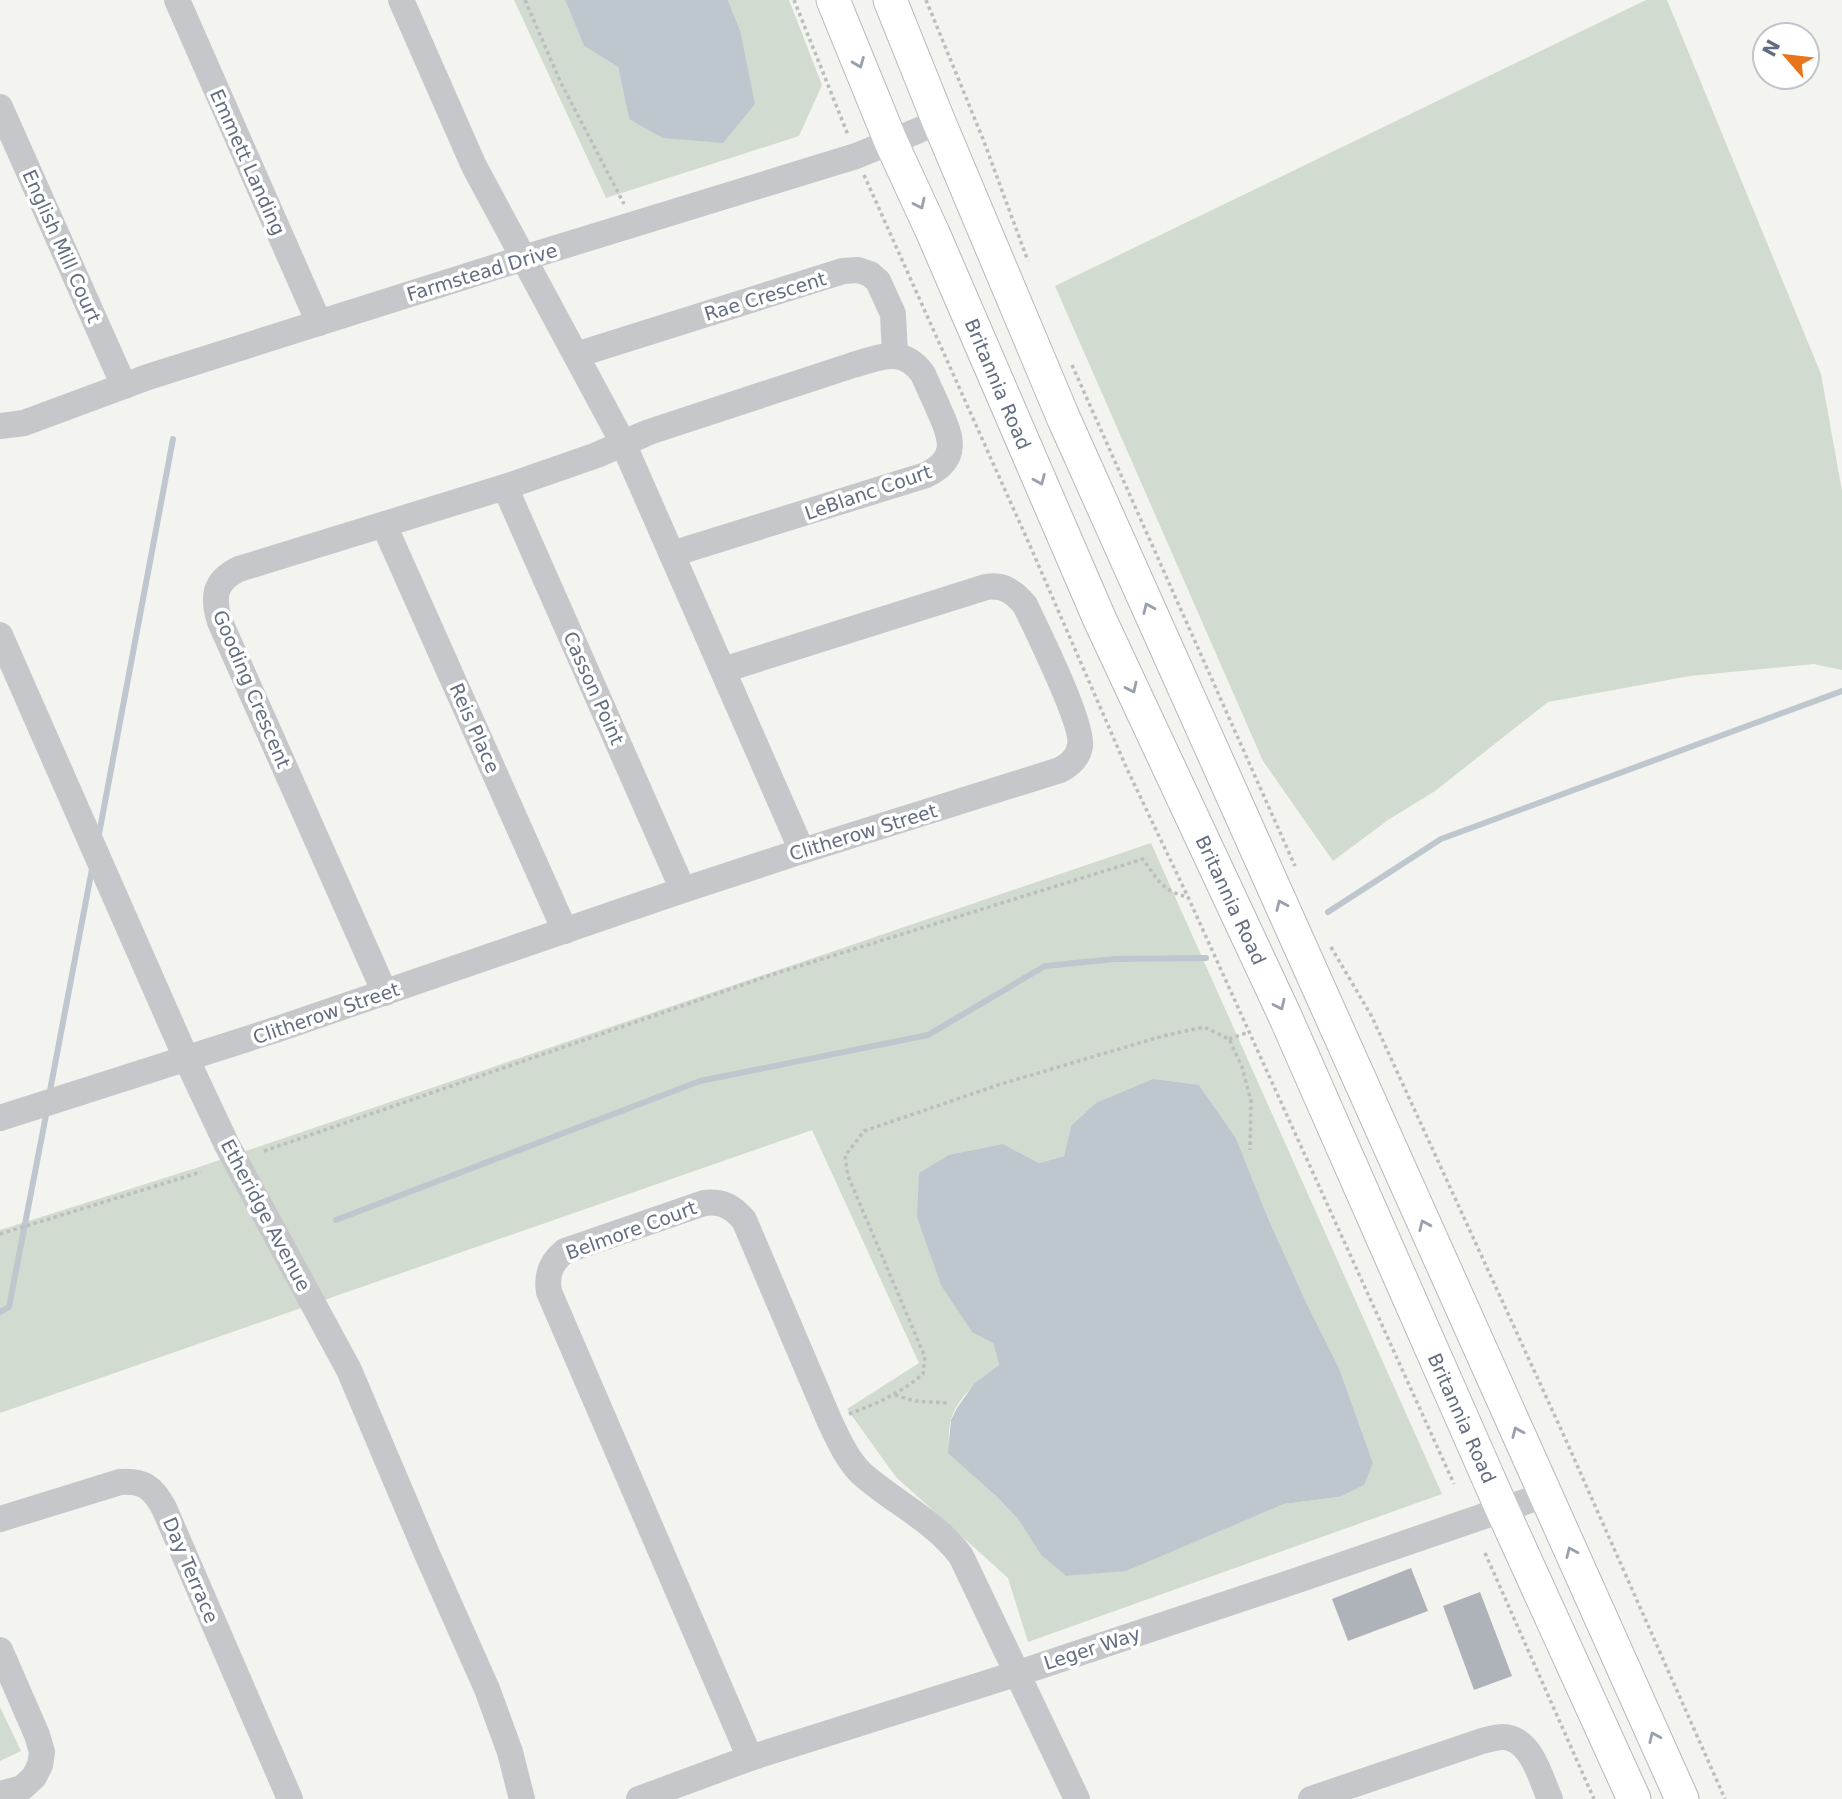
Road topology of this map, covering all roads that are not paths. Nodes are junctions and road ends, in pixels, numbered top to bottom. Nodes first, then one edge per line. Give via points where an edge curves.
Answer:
1 (177, 0) edge
2 (401, 0) edge
3 (833, 0) edge
4 (890, 0) edge
5 (0, 107) edge
6 (939, 122) junction
7 (891, 142) junction
8 (524, 258) junction
9 (319, 323) junction
10 (576, 355) junction
11 (895, 355) junction
12 (124, 386) junction
13 (12, 425) edge
14 (0, 439) edge
15 (623, 443) junction
16 (505, 487) junction
17 (384, 525) junction
18 (672, 554) junction
19 (0, 635) edge
20 (723, 670) junction
21 (802, 851) junction
22 (683, 890) junction
23 (565, 931) junction
24 (385, 993) junction
25 (186, 1058) junction
26 (0, 1118) edge
27 (1545, 1495) junction
28 (1502, 1509) junction
29 (0, 1519) edge
30 (0, 1650) edge
31 (1017, 1673) junction
32 (750, 1758) junction
33 (0, 1794) edge
34 (1319, 1798) edge
35 (289, 1799) edge
36 (522, 1799) edge
37 (639, 1799) edge
38 (1077, 1799) edge
39 (1550, 1799) edge
40 (1634, 1799) edge
41 (1682, 1799) edge

1 - 9 street, Emmett Landing
2 - 8 street via 474,166
3 -> 7 main road, Britannia Road
4 - 6 main road
5 - 12 street, English Mill Court
6 - 7 street, Farmstead Drive
27 -> 6 main road via 1063,417
7 - 8 street, Farmstead Drive
7 -> 28 main road, Britannia Road via 1100,620 1285,1016
8 - 9 street, Farmstead Drive
8 - 10 street
9 - 12 street, Farmstead Drive
10 - 11 street, Rae Crescent via 858,270 878,281 893,314
10 - 15 street
11 - 15 street
11 - 18 street, LeBlanc Court via 910,360 923,374 950,433 950,447 937,470
12 - 13 street, Farmstead Drive
13 - 14 street, Farmstead Drive
15 - 16 street, Gooding Crescent
15 - 18 street
16 - 17 street, Gooding Crescent
16 - 22 street, Casson Point
17 - 23 street, Reis Place
17 - 24 street, Gooding Crescent via 229,573 215,592 215,606
18 - 20 street
19 - 25 street, Etheridge Avenue
20 - 21 street
20 - 21 street, Clitherow Street via 986,587 1001,587 1025,605 1073,713 1080,747 1070,764 1060,770
21 - 22 street, Clitherow Street
22 - 23 street, Clitherow Street
23 - 24 street, Clitherow Street
24 - 25 street, Clitherow Street
25 - 26 street, Clitherow Street
25 - 36 street, Etheridge Avenue via 227,1145 349,1370 487,1689
27 - 28 street, Leger Way
41 -> 27 main road
28 - 31 street, Leger Way
28 - 40 main road, Britannia Road
29 - 35 street, Day Terrace via 120,1482 132,1481 153,1491
30 - 33 street via 42,1752 34,1777 22,1788
31 - 32 street, Leger Way
31 - 32 street, Belmore Court via 961,1556 941,1533 860,1472 844,1450 744,1220 726,1204 704,1203 565,1251 556,1258 548,1282
31 - 38 street, Belmore Court
32 - 37 street, Leger Way
34 - 39 street via 1482,1741 1509,1737 1530,1755

